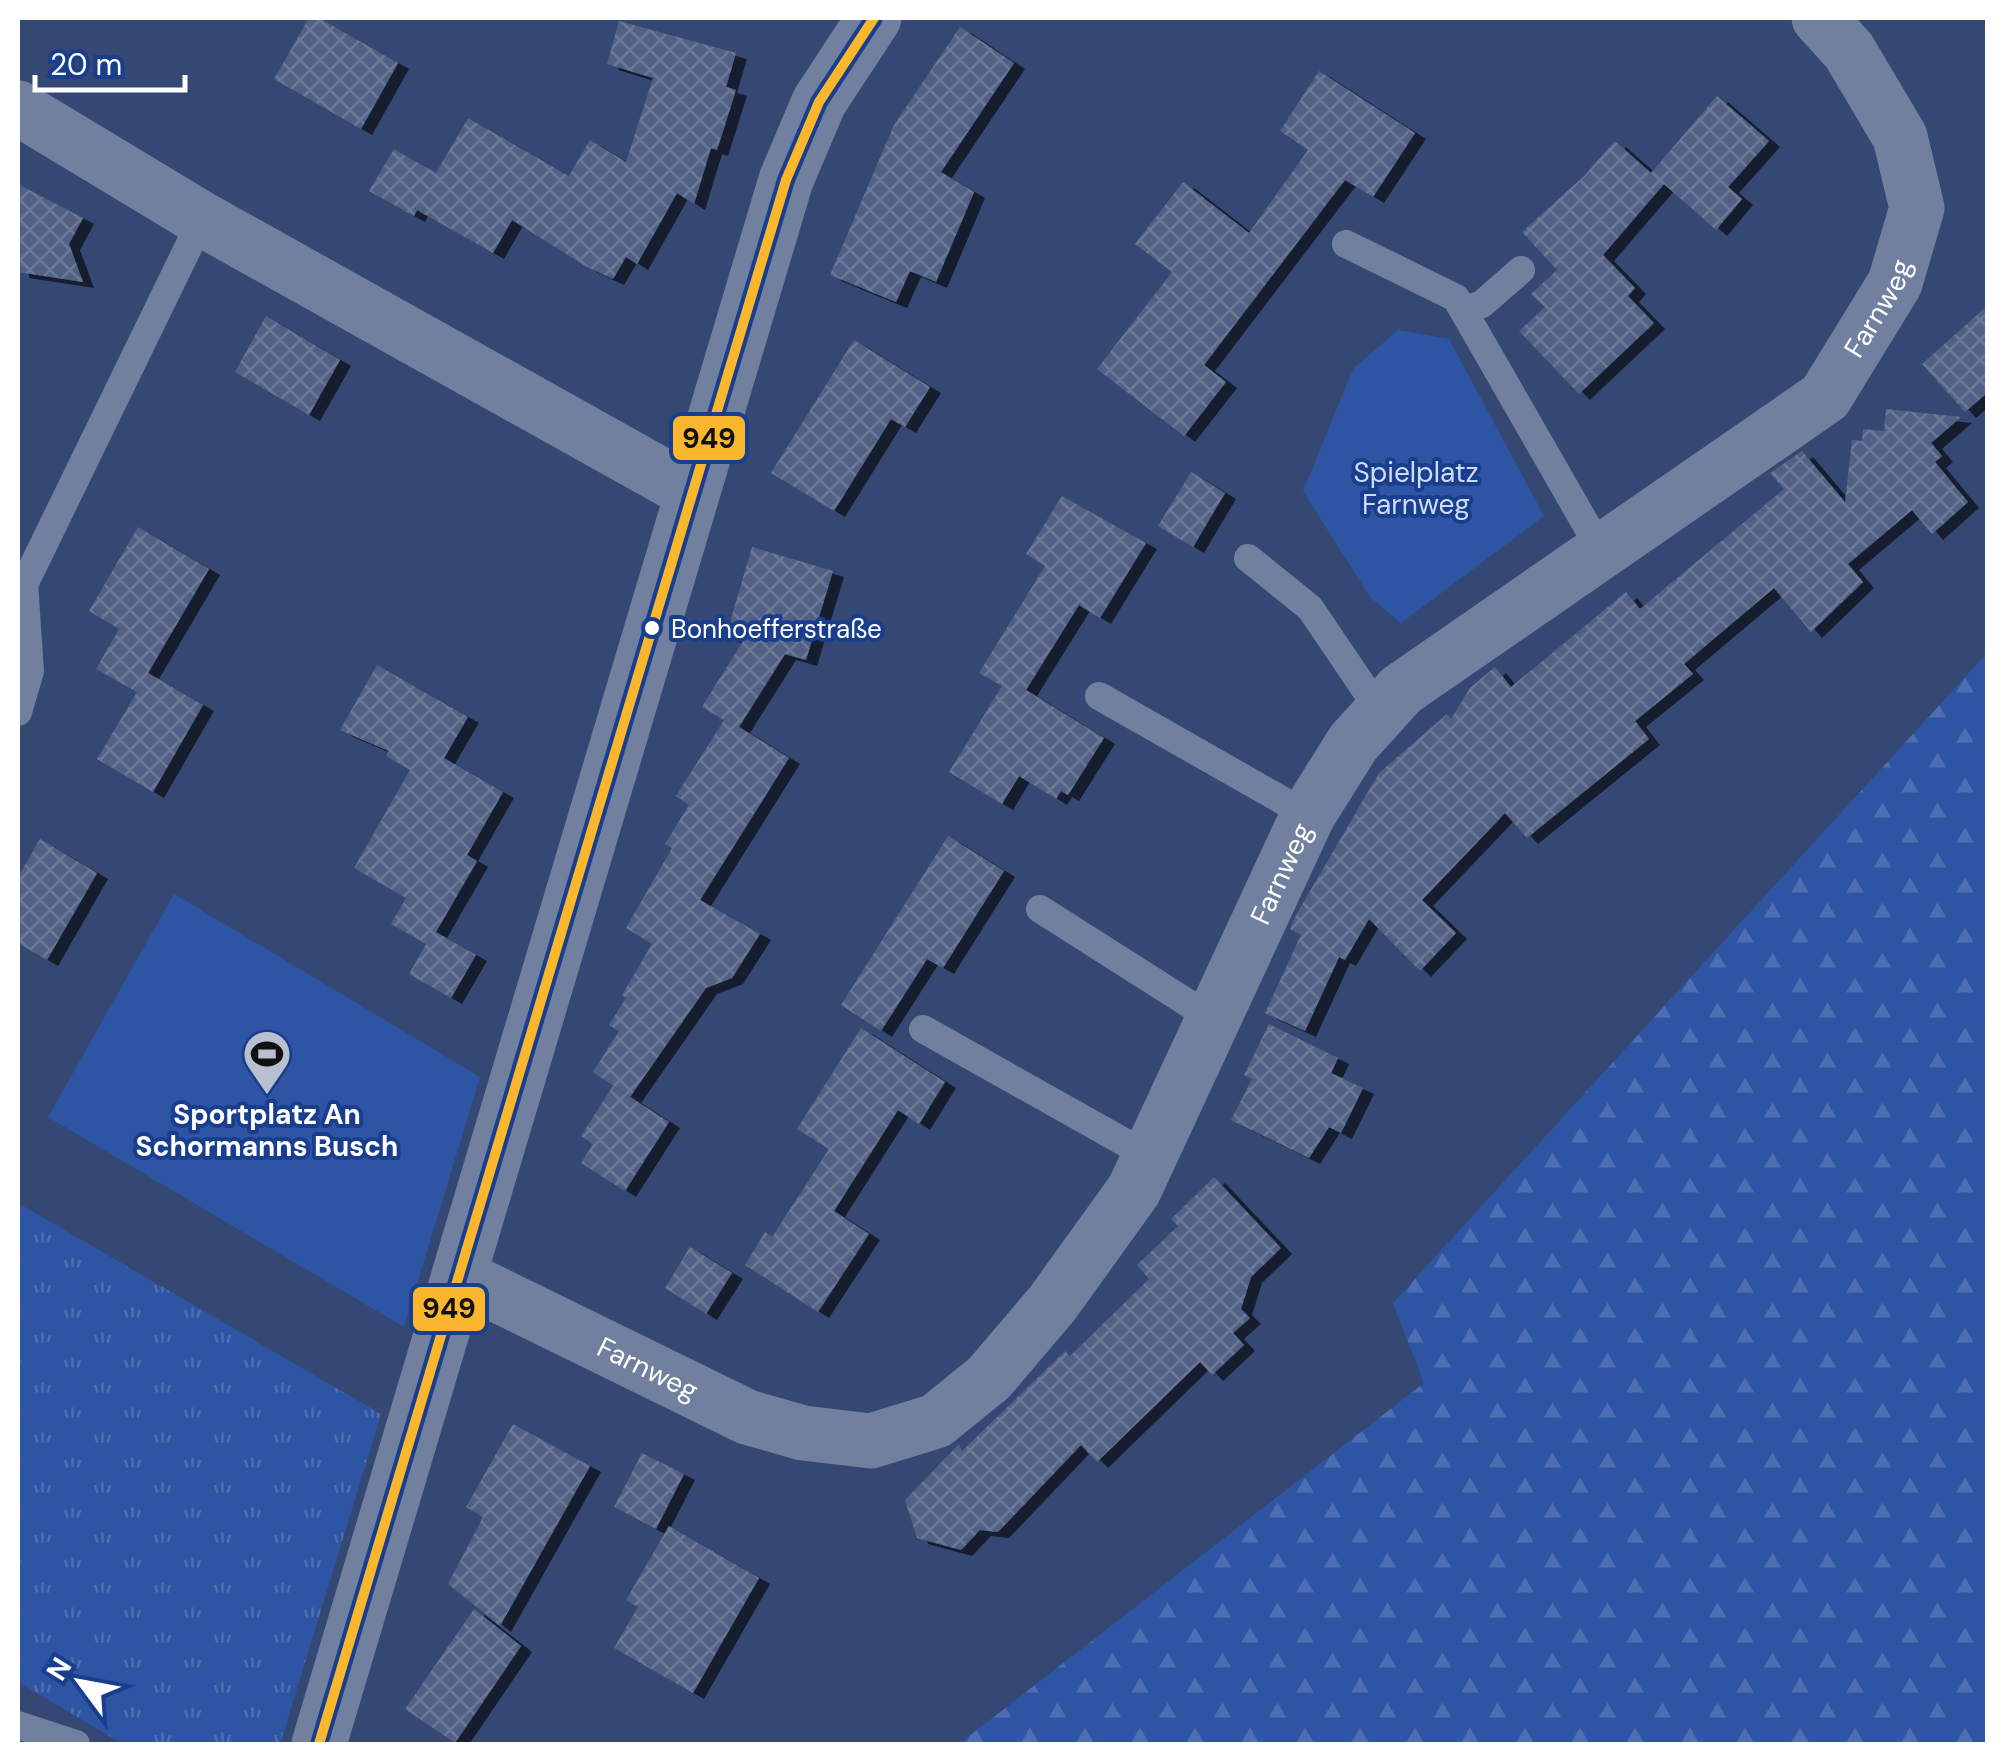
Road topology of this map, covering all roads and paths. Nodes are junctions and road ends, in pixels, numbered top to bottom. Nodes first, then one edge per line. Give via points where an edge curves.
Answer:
1 (874, 18) edge
2 (1819, 18) edge
3 (18, 108) edge
4 (202, 219) junction
5 (1346, 244) dead end
6 (1520, 270) dead end
7 (1464, 311) junction
8 (691, 492) junction
9 (1602, 554) junction
10 (1248, 558) dead end
11 (19, 593) edge
12 (1100, 696) dead end
13 (18, 712) edge
14 (1381, 712) junction
15 (1308, 815) junction
16 (1040, 910) dead end
17 (1214, 1019) junction
18 (923, 1029) dead end
19 (1149, 1156) junction
20 (461, 1277) junction
21 (18, 1725) edge
22 (75, 1744) edge
23 (319, 1744) edge

1 - 8 street via 819,102 786,180
2 - 9 street, Farnweg via 1849,51 1900,136 1917,208 1895,282 1825,397
3 - 4 street
4 - 8 street
4 - 11 lane
5 - 7 lane via 1456,298
6 - 7 lane
7 - 9 lane
8 - 20 street
9 - 14 street, Farnweg via 1401,690
10 - 14 lane via 1310,608
11 - 13 lane via 30,671
12 - 15 lane
14 - 15 street, Farnweg
15 - 17 street, Farnweg
16 - 17 lane
17 - 19 street, Farnweg
18 - 19 lane
19 - 20 street, Farnweg via 1134,1190 1062,1290 989,1378 936,1421 871,1442 747,1417
20 - 23 street
21 - 22 lane

